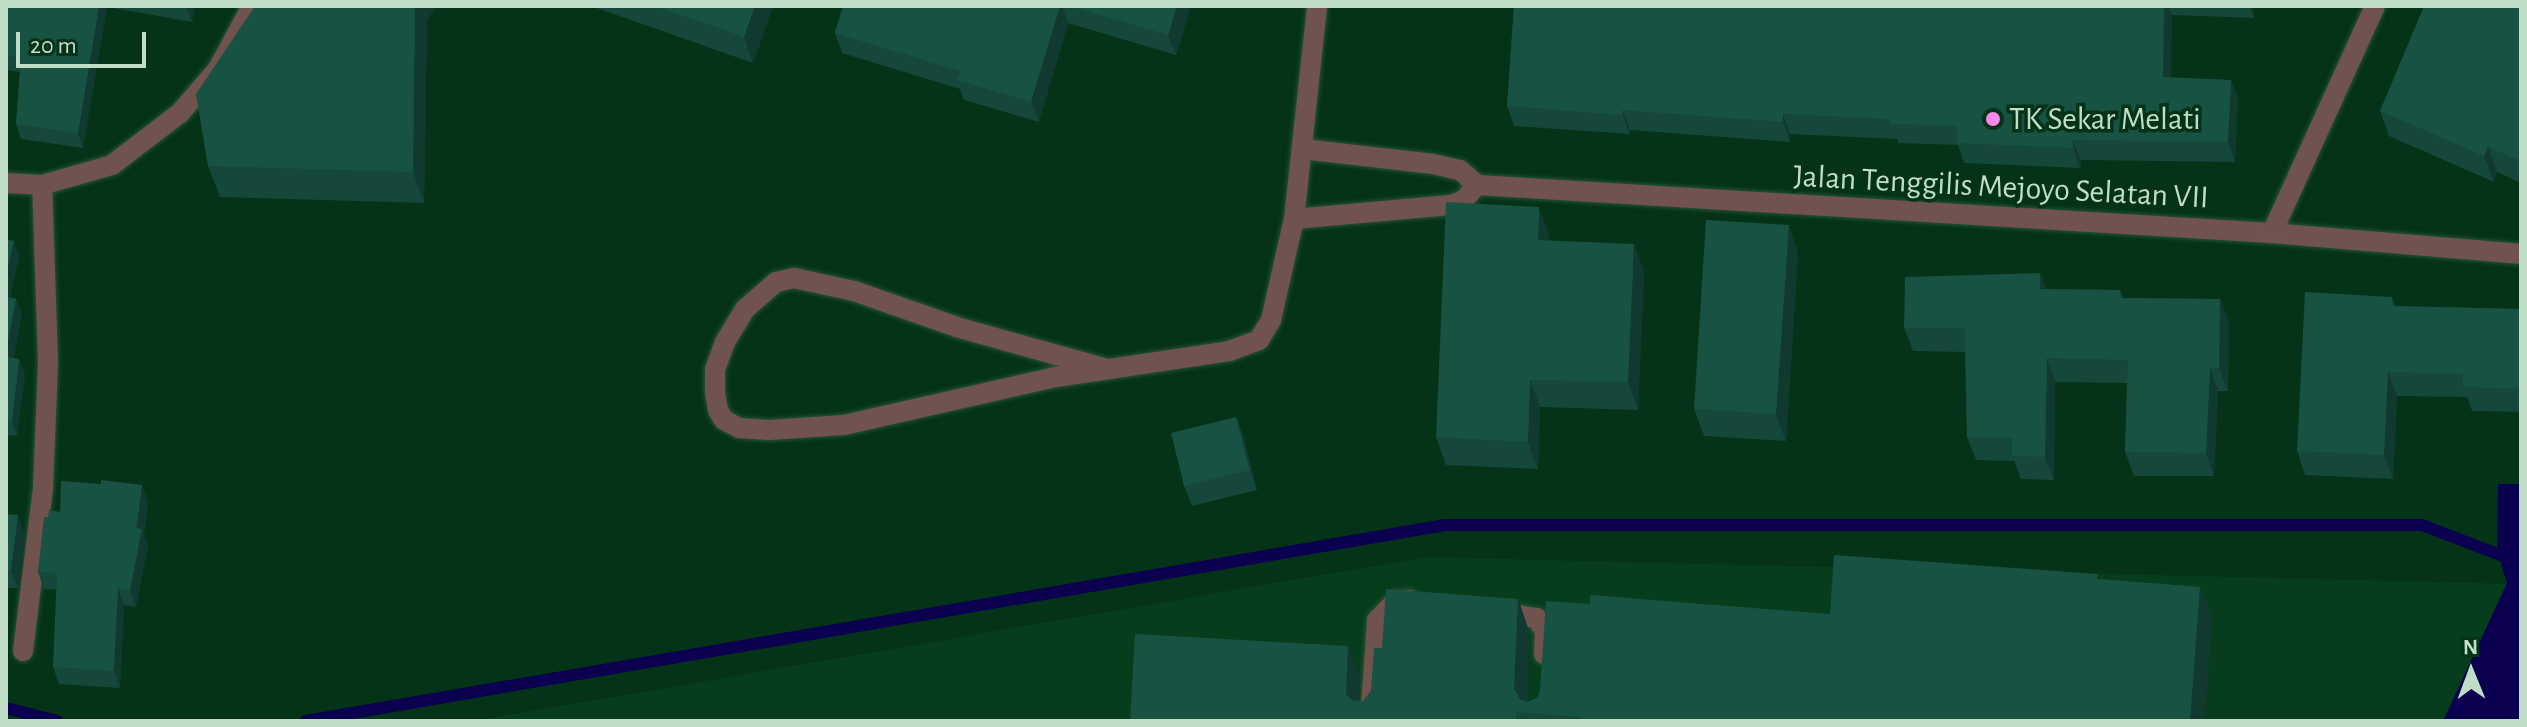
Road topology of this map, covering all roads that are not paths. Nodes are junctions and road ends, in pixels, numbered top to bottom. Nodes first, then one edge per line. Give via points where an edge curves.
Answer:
1 (252, 6) edge
2 (1317, 6) edge
3 (2375, 6) edge
4 (1303, 149) junction
5 (6, 183) edge
6 (42, 185) junction
7 (1477, 185) junction
8 (1294, 219) junction
9 (2272, 233) junction
10 (2521, 254) edge
11 (1107, 369) junction
12 (1435, 604) edge
13 (1479, 610) edge
14 (23, 651) dead end
15 (1542, 677) edge
16 (1370, 721) edge

1 - 6 street via 218,69 180,113 112,165
2 - 4 street
3 - 9 street
4 - 7 street, Jalan Tenggilis Mejoyo Selatan VII via 1433,164 1460,170
4 - 8 street
5 - 6 street
6 - 14 street via 48,362 43,488
7 - 8 street via 1463,201 1450,205
7 - 9 street, Jalan Tenggilis Mejoyo Selatan VII
8 - 11 street via 1271,320 1259,340 1229,351
9 - 10 street, Jalan Tenggilis Mejoyo Selatan VII
11 - 11 street via 844,425 769,430 739,428 724,420 715,393 715,369 745,309 776,282 794,278 854,291
12 - 16 street via 1396,601 1381,611
13 - 15 street via 1537,618 1544,624

